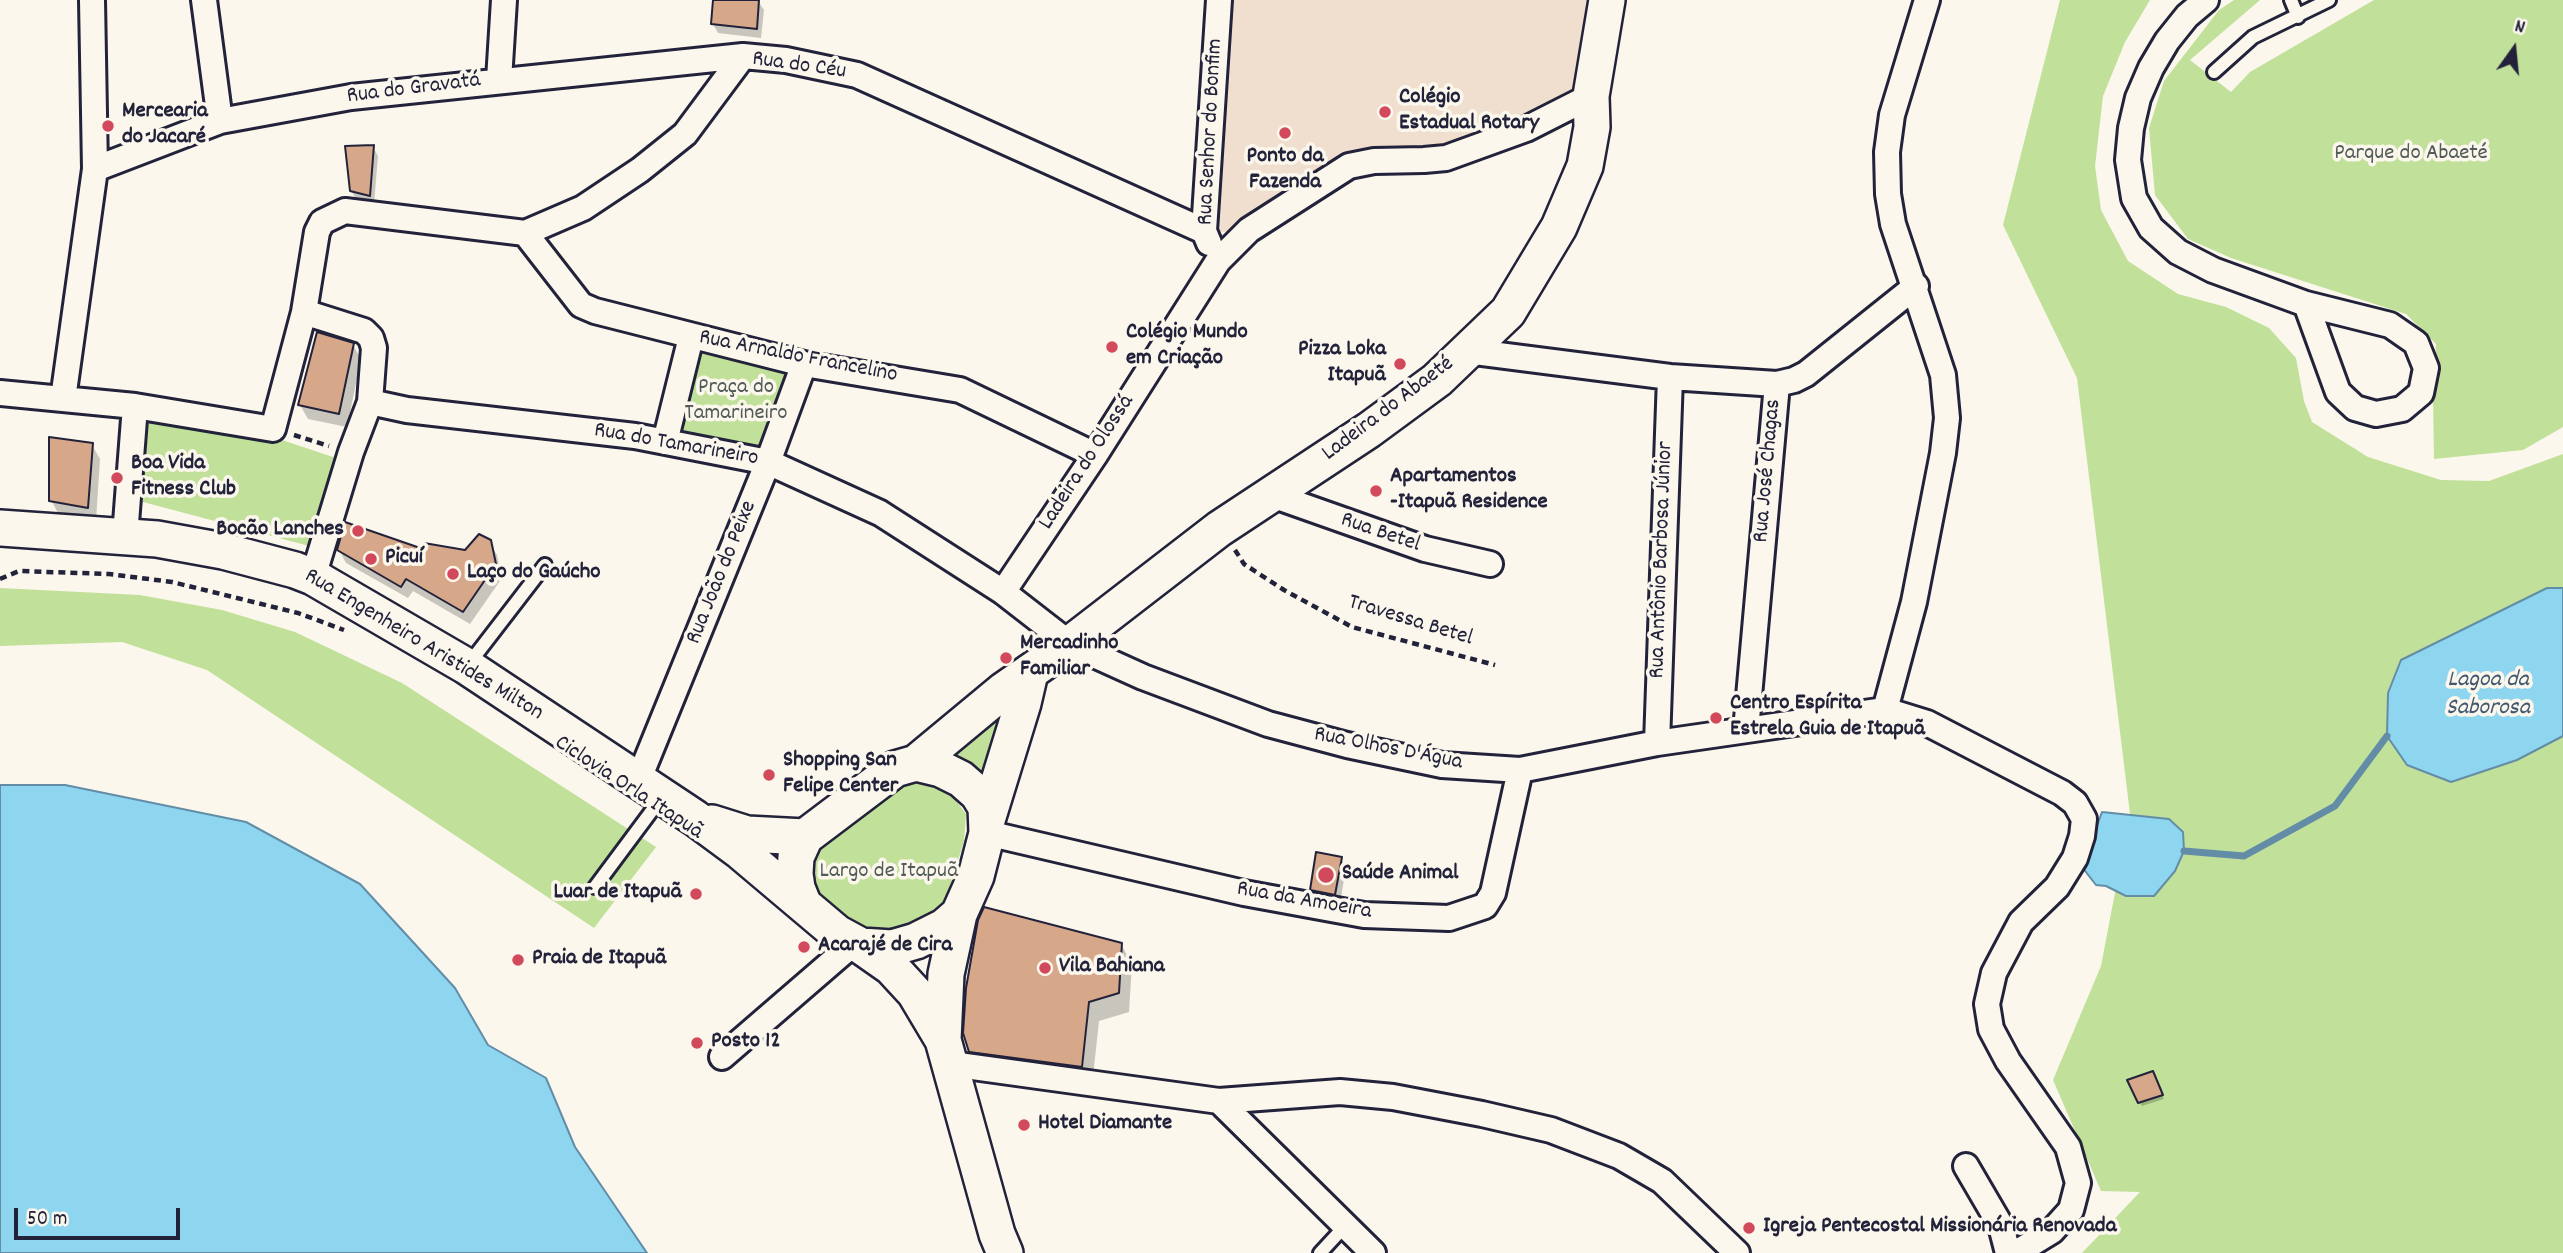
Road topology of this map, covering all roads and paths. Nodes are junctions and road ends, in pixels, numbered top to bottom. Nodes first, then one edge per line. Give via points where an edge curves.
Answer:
1 (92, 0) edge
2 (204, 0) edge
3 (505, 0) edge
4 (1219, 0) edge
5 (1607, 0) edge
6 (1927, 0) edge
7 (2206, 0) edge
8 (2291, 0) edge
9 (2329, 0) edge
10 (2298, 17) junction
11 (743, 56) junction
12 (2214, 72) dead end
13 (499, 80) junction
14 (1591, 96) junction
15 (220, 121) junction
16 (95, 169) junction
17 (1204, 231) junction
18 (525, 233) junction
19 (1218, 261) junction
20 (1916, 286) junction
21 (2306, 304) junction
22 (304, 312) junction
23 (691, 337) junction
24 (1467, 351) junction
25 (804, 364) junction
26 (1670, 377) junction
27 (1777, 384) junction
28 (0, 393) edge
29 (63, 399) junction
30 (370, 402) junction
31 (135, 406) junction
32 (273, 429) junction
33 (664, 442) junction
34 (351, 452) junction
35 (1095, 455) junction
36 (768, 462) junction
37 (1272, 495) junction
38 (0, 528) edge
39 (125, 536) junction
40 (1244, 564) dead end
41 (1490, 564) dead end
42 (545, 565) dead end
43 (313, 578) junction
44 (0, 579) edge
45 (1003, 592) junction
46 (346, 630) dead end
47 (1070, 644) junction
48 (1495, 665) dead end
49 (466, 666) junction
50 (1030, 673) junction
51 (1885, 710) junction
52 (1746, 730) junction
53 (1657, 743) junction
54 (916, 763) junction
55 (1520, 770) junction
56 (650, 789) junction
57 (695, 818) junction
58 (987, 826) junction
59 (806, 837) junction
60 (595, 887) dead end
61 (803, 903) junction
62 (959, 914) junction
63 (857, 944) junction
64 (947, 1052) junction
65 (722, 1057) dead end
66 (1219, 1101) junction
67 (1966, 1166) dead end
68 (1345, 1226) junction
69 (1004, 1253) edge
70 (1320, 1253) edge
71 (1373, 1253) edge
72 (1737, 1253) edge
73 (2008, 1253) edge
74 (2016, 1253) edge

1 - 16 street
2 - 15 street
3 - 13 street
4 - 17 street, Rua Senhor do Bonfim
5 - 14 main road, Ladeira do Abaeté
6 - 20 street via 1892,115 1887,152 1894,224
7 - 21 street via 2167,41 2138,98 2128,160 2134,198 2151,228 2178,252 2213,270
8 - 10 lane
9 - 10 lane
10 - 12 lane via 2253,37
11 - 13 street, Rua do Gravatá
11 - 17 street, Rua do Céu via 857,75
11 - 18 street, Rua do Céu via 685,134 583,208
13 - 15 street, Rua do Gravatá via 351,97
14 - 19 street, Ladeira do Olossá via 1525,129 1446,158 1349,166 1249,230
14 - 24 main road, Ladeira do Abaeté via 1592,127 1585,166 1559,227 1508,312
15 - 16 street, Rua do Gravatá
16 - 29 street
17 - 19 street, Rua Senhor do Bonfim
18 - 22 street via 345,211 322,222 317,232
18 - 23 street, Rua Arnaldo Francelino via 582,304
19 - 35 street, Ladeira do Olossá
20 - 27 street, Rua José Chagas via 1806,374
20 - 51 street via 1943,375 1947,418 1914,602
21 - 21 street via 2337,392 2355,408 2376,414 2402,409 2421,393 2426,368 2416,343 2390,325
22 - 30 street via 364,331 370,338 374,348
22 - 32 street
23 - 25 street, Rua Arnaldo Francelino
23 - 33 street
24 - 26 street
24 - 37 main road, Ladeira do Abaeté via 1369,430
25 - 35 street, Rua Arnaldo Francelino via 960,390
25 - 36 street, Rua João do Peixe
26 - 27 street
26 - 53 street, Rua Antônio Barbosa Júnior
27 - 52 street, Rua José Chagas
28 - 29 street
29 - 31 street
30 - 33 street, Rua do Tamarineiro
30 - 34 street
31 - 32 street
31 - 39 street
32 - 34 path
33 - 36 street, Rua do Tamarineiro
34 - 43 street
35 - 45 street, Ladeira do Olossá
36 - 45 street, Rua do Tamarineiro via 880,513
36 - 56 street, Rua João do Peixe
37 - 41 street, Rua Betel via 1425,549
37 - 47 main road, Ladeira do Abaeté via 1219,529
38 - 39 main road, Rua Engenheiro Aristides Milton
39 - 43 main road, Rua Engenheiro Aristides Milton via 223,551
40 - 48 path, Travessa Betel via 1352,627
42 - 49 lane
43 - 49 main road, Rua Engenheiro Aristides Milton
44 - 46 path via 19,571 172,582 298,613
45 - 47 street, Rua do Tamarineiro
47 - 50 main road, Ladeira do Abaeté
47 - 55 street, Rua Olhos D'Água via 1268,724 1442,765
49 - 56 main road, Rua Engenheiro Aristides Milton
50 - 54 main road, Ladeira do Abaeté
50 - 58 main road
51 - 52 street, Rua Olhos D'Água
51 - 74 street via 1927,723 2062,793 2084,819 2075,859 2057,887 2021,922 1994,973 1987,1004 1991,1029 2068,1147 2078,1183 2071,1210 2052,1231
52 - 53 street, Rua Olhos D'Água
53 - 55 street, Rua Olhos D'Água
54 - 58 main road via 961,779 978,794 986,807
54 - 59 main road via 895,769
55 - 58 street, Rua da Amoeira via 1493,893 1485,906 1449,918 1364,915 1271,898
56 - 57 main road, Rua Engenheiro Aristides Milton
56 - 60 lane
57 - 59 main road, Rua Engenheiro Aristides Milton via 747,834
57 - 61 main road, Rua Engenheiro Aristides Milton
58 - 62 main road via 976,876
59 - 61 main road via 796,866
61 - 63 main road via 822,922
62 - 63 main road via 944,928 916,941 892,947
62 - 64 main road via 946,974
63 - 64 main road via 891,967 915,993
63 - 65 street
64 - 66 street
64 - 69 main road
66 - 68 street
66 - 72 street via 1340,1091 1393,1097 1551,1130 1619,1156 1662,1181
67 - 73 street via 2001,1226
68 - 70 lane
68 - 71 street

